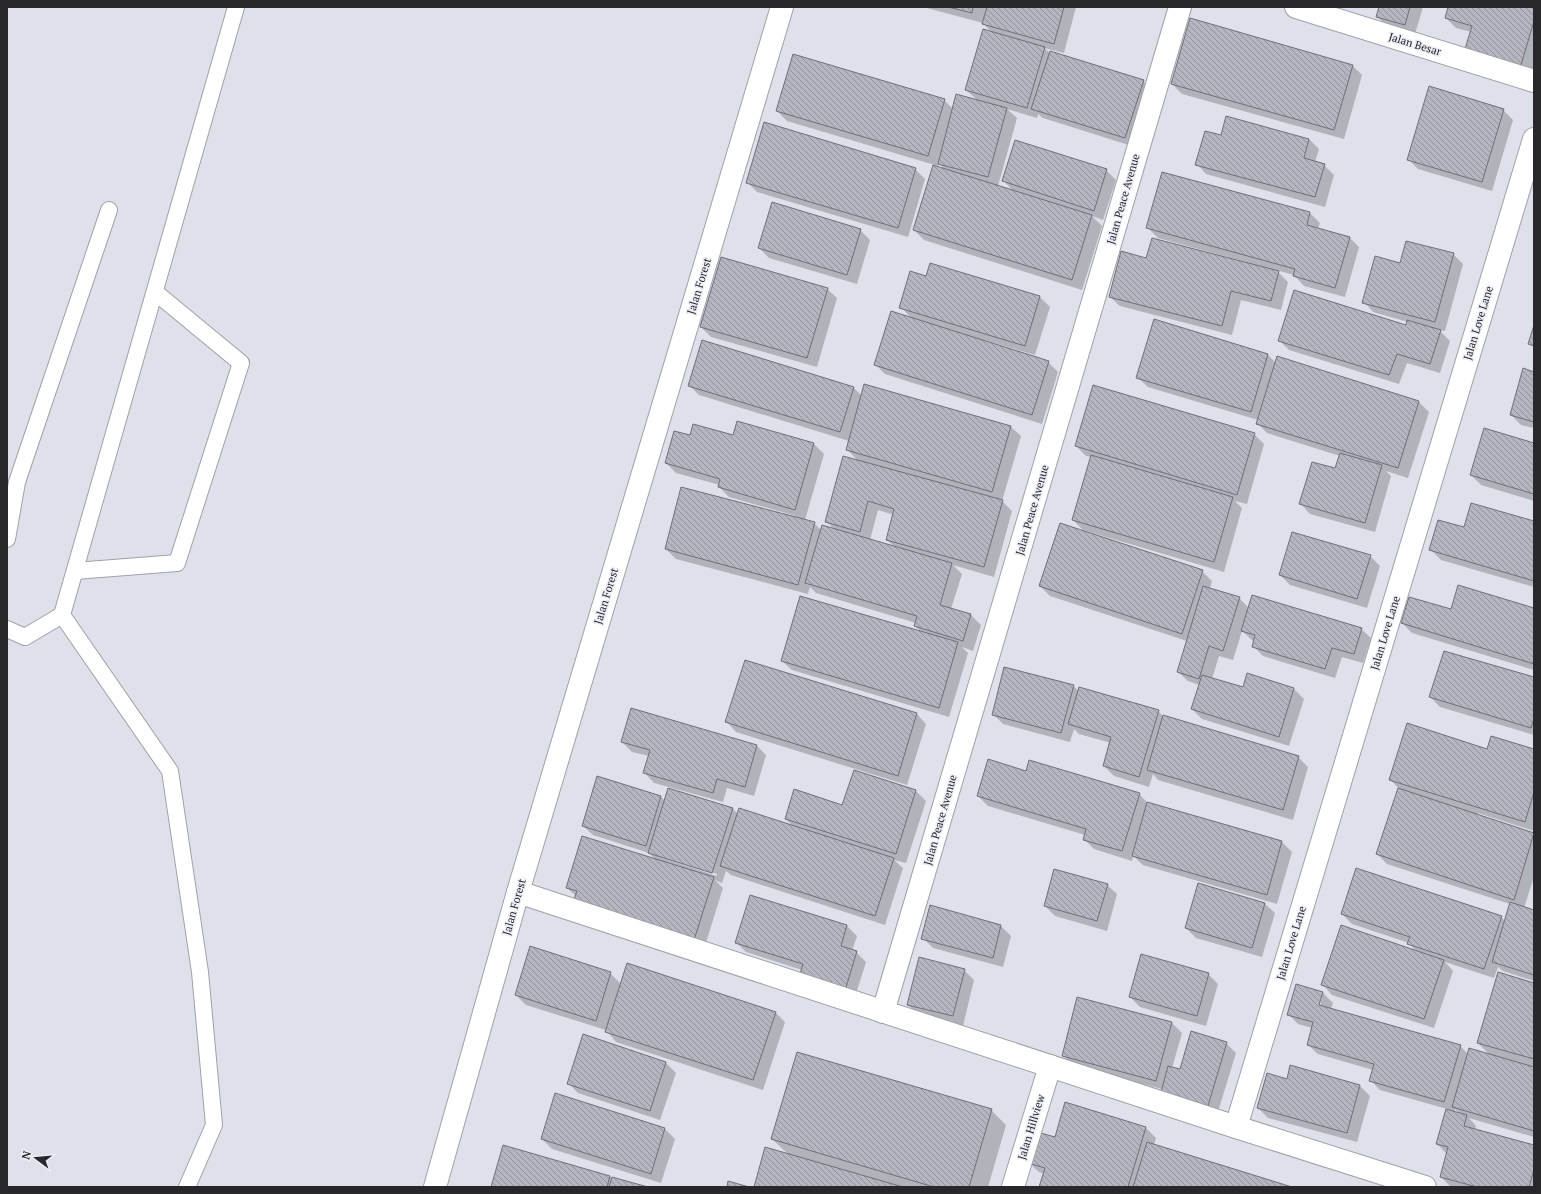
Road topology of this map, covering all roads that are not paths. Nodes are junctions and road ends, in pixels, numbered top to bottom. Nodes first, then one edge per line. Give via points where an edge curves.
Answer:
1 (236, 7) edge
2 (782, 7) edge
3 (1180, 7) edge
4 (1296, 7) edge
5 (1534, 81) edge
6 (1534, 139) edge
7 (109, 210) dead end
8 (155, 292) junction
9 (7, 539) edge
10 (74, 571) junction
11 (62, 615) junction
12 (7, 629) edge
13 (518, 892) junction
14 (883, 1012) junction
15 (1050, 1066) junction
16 (1236, 1127) junction
17 (187, 1187) edge
18 (435, 1187) edge
19 (1013, 1187) edge
20 (1425, 1187) edge

1 - 8 lane
2 - 13 street, Jalan Forest
3 - 14 street, Jalan Peace Avenue
4 - 5 street, Jalan Besar
6 - 16 street, Jalan Love Lane
7 - 9 lane via 17,482
8 - 10 lane
8 - 10 lane via 241,363 177,563
10 - 11 lane
11 - 12 lane via 25,637
11 - 17 lane via 170,771 200,972 214,1126
13 - 14 street
13 - 18 street, Jalan Forest
14 - 15 street
15 - 16 street
15 - 19 street, Jalan Hillview
16 - 20 street

